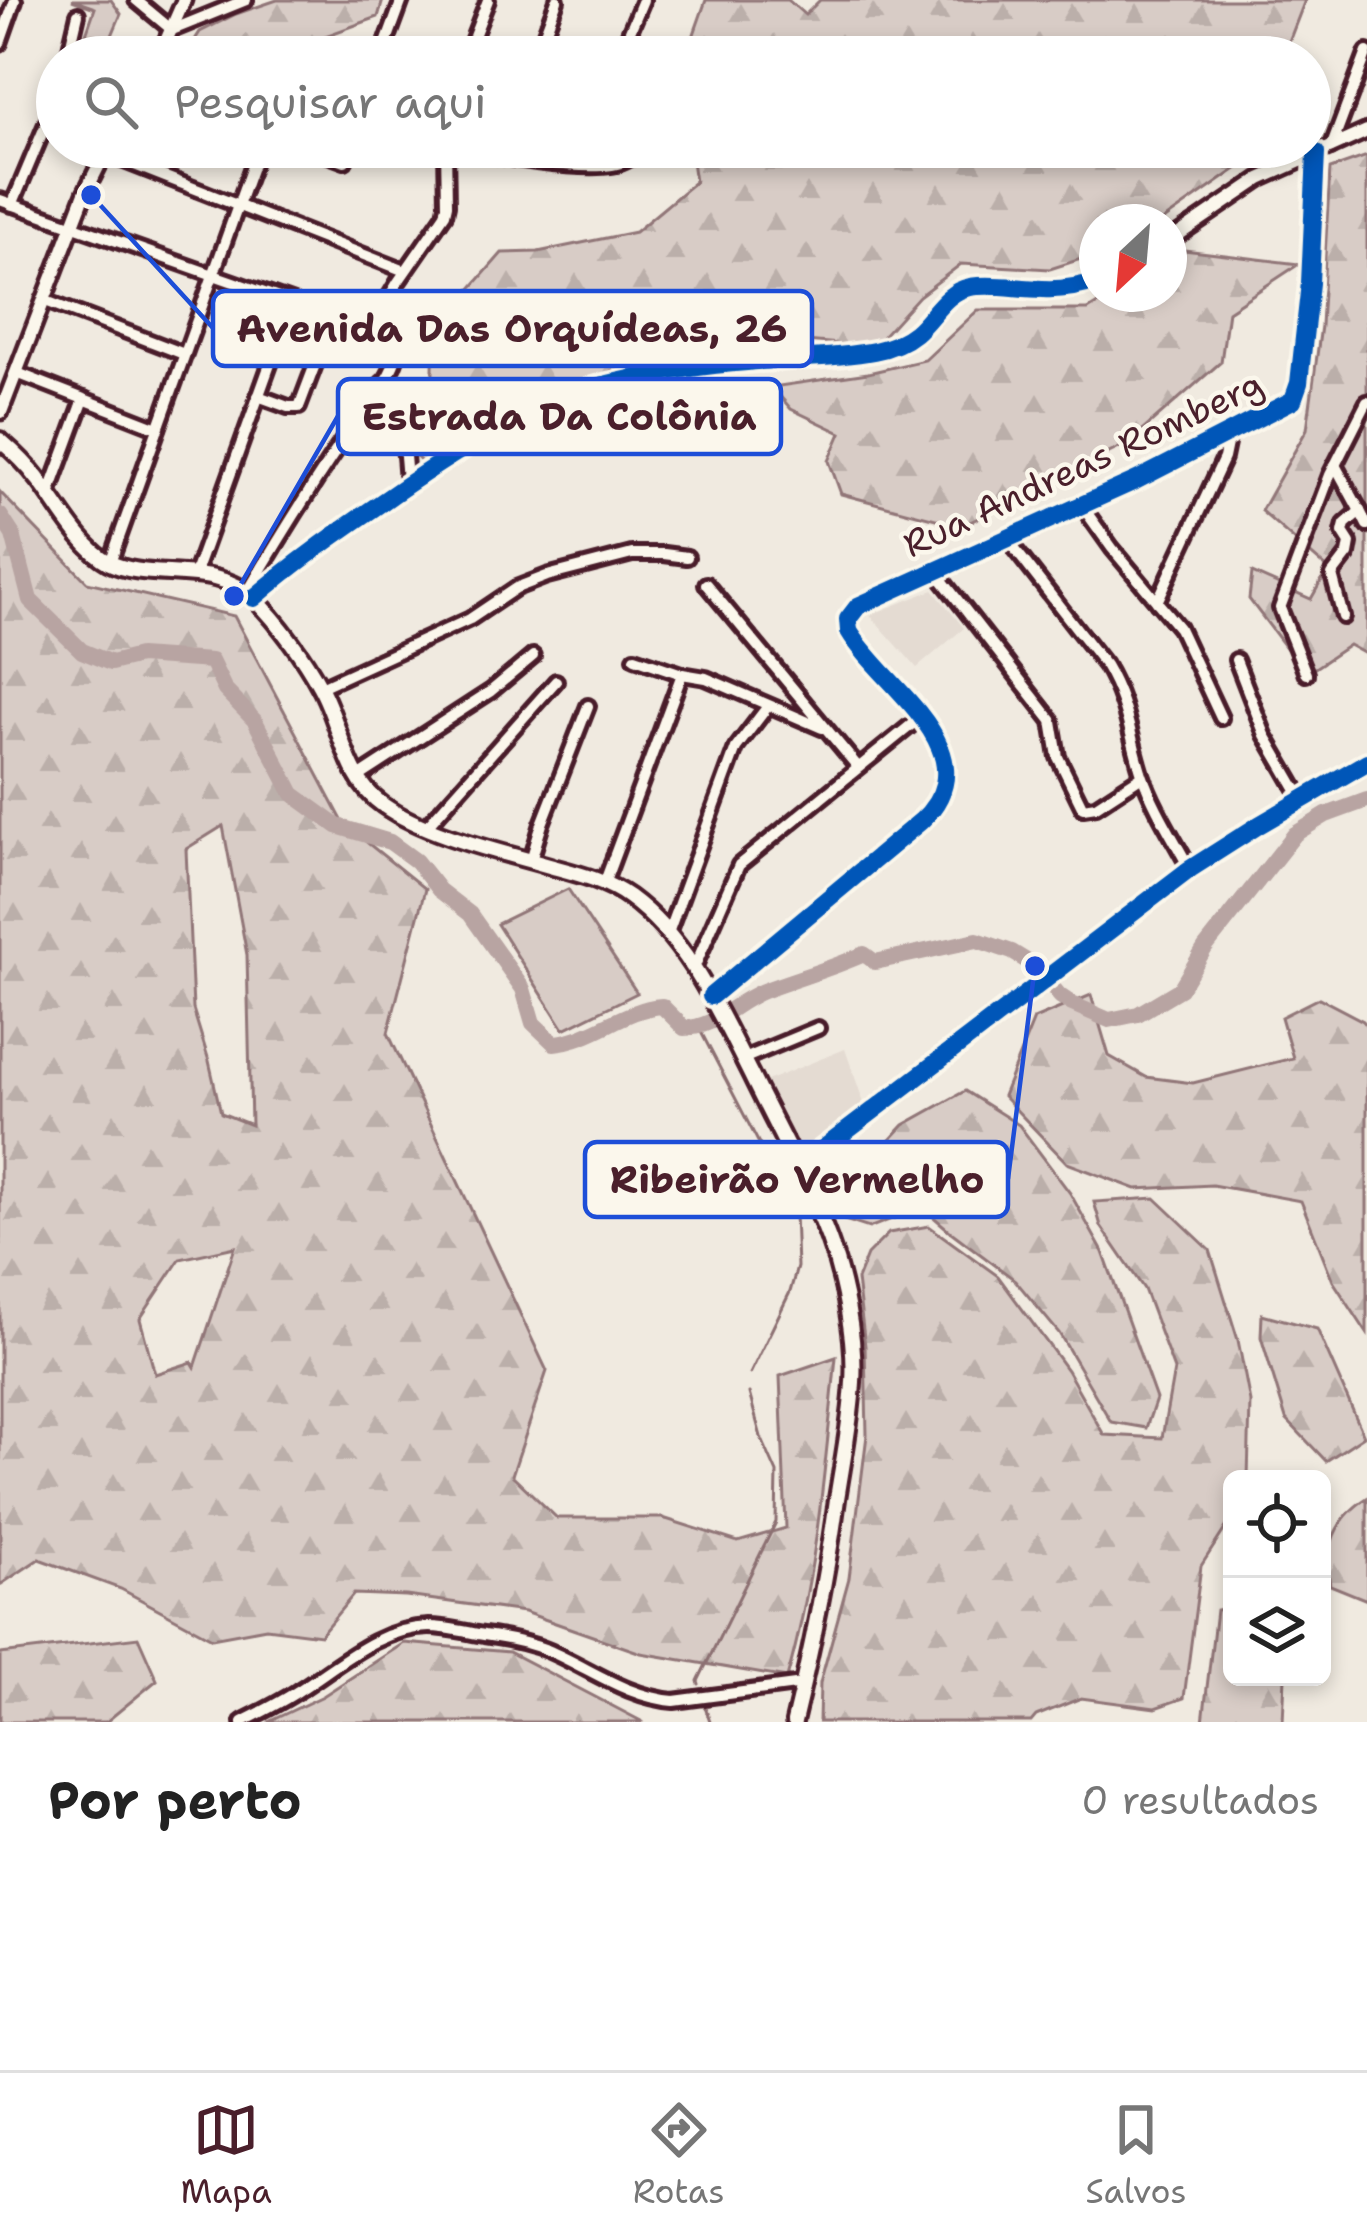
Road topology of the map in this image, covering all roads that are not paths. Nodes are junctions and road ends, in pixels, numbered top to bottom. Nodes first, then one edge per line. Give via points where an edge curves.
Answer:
1 (15, 0) edge
2 (136, 0) edge
3 (184, 0) edge
4 (246, 0) edge
5 (403, 0) edge
6 (488, 0) edge
7 (557, 0) edge
8 (643, 0) edge
9 (78, 14) dead end
10 (172, 30) junction
11 (73, 36) edge
12 (169, 36) edge
13 (388, 36) edge
14 (474, 36) edge
15 (544, 36) edge
16 (628, 36) edge
17 (0, 43) edge
18 (1367, 52) edge
19 (1367, 131) edge
20 (1331, 134) edge
21 (36, 141) edge
22 (1331, 147) edge
23 (98, 168) edge
24 (150, 168) edge
25 (251, 168) edge
26 (446, 168) edge
27 (1281, 168) edge
28 (1322, 168) edge
29 (6, 202) edge
30 (238, 204) junction
31 (72, 226) junction
32 (1187, 228) edge
33 (406, 271) junction
34 (212, 275) junction
35 (1079, 285) edge
36 (43, 300) junction
37 (292, 303) junction
38 (333, 317) junction
39 (369, 331) junction
40 (184, 354) junction
41 (17, 374) junction
42 (382, 382) junction
43 (258, 396) junction
44 (83, 399) junction
45 (1367, 402) edge
46 (364, 411) junction
47 (1, 412) edge
48 (158, 428) junction
49 (404, 433) junction
50 (1228, 434) junction
51 (3, 443) edge
52 (1336, 465) junction
53 (407, 484) junction
54 (49, 494) junction
55 (1082, 506) junction
56 (1360, 511) junction
57 (1367, 524) edge
58 (1007, 538) junction
59 (687, 557) dead end
60 (110, 563) junction
61 (935, 572) junction
62 (195, 574) junction
63 (706, 584) dead end
64 (250, 596) junction
65 (1157, 602) junction
66 (1343, 616) dead end
67 (532, 656) dead end
68 (635, 658) dead end
69 (1236, 660) dead end
70 (682, 674) junction
71 (1306, 674) dead end
72 (556, 681) dead end
73 (321, 687) junction
74 (588, 706) dead end
75 (768, 706) junction
76 (921, 717) junction
77 (1221, 718) dead end
78 (824, 729) junction
79 (1367, 762) edge
80 (858, 767) junction
81 (1142, 776) junction
82 (357, 778) junction
83 (1302, 800) junction
84 (427, 826) junction
85 (531, 860) junction
86 (1190, 869) junction
87 (604, 884) junction
88 (668, 932) junction
89 (694, 968) junction
90 (711, 996) junction
91 (818, 1028) dead end
92 (742, 1059) junction
93 (797, 1168) junction
94 (803, 1684) junction
95 (242, 1722) edge
96 (794, 1722) edge

1 - 17 street
2 - 10 street
3 - 10 street
4 - 10 street
5 - 13 street
6 - 14 street
7 - 15 street
8 - 16 street
9 - 11 street
10 - 12 street
18 - 20 street
19 - 22 street
21 - 29 street
23 - 31 street
24 - 30 street
25 - 30 street
26 - 33 street via 445,214
27 - 32 street
28 - 50 street, Rua Andreas Romberg via 1293,400
29 - 31 street
30 - 33 street
30 - 34 street
31 - 34 street
31 - 36 street
33 - 39 street
34 - 37 street
34 - 40 street
35 - 53 street via 962,289 915,333 876,351 597,386 505,425
36 - 40 street
36 - 41 street
37 - 38 street
37 - 43 street
38 - 39 street
38 - 43 street via 299,407
39 - 42 street via 400,351
40 - 48 street
41 - 44 street
41 - 47 street
42 - 46 street
42 - 49 street
43 - 62 street
44 - 48 street
44 - 54 street
45 - 52 street
46 - 49 street
46 - 64 street
47 - 51 street
48 - 60 street
49 - 53 street
50 - 55 street, Rua Andreas Romberg
50 - 65 street
51 - 54 main road
52 - 56 street
52 - 71 street via 1280,608
53 - 64 street
54 - 60 main road
55 - 58 street, Rua Andreas Romberg
55 - 65 street
56 - 57 street
56 - 66 street via 1345,524 1348,554 1332,575
58 - 61 street, Rua Andreas Romberg
58 - 81 street via 1118,686
59 - 73 street via 632,554 548,576
60 - 62 main road
61 - 76 street, Rua Andreas Romberg via 858,606 848,619 849,631
61 - 81 street via 1052,721 1058,757 1083,808
62 - 64 main road
63 - 78 street
64 - 73 main road
65 - 77 street via 1189,643
67 - 82 street
68 - 70 street
69 - 83 street via 1265,736
70 - 75 street
70 - 87 street
72 - 84 street
73 - 82 main road
74 - 85 street
75 - 78 street
75 - 88 street via 736,748
76 - 80 street
76 - 90 street via 945,760 944,788 931,812
78 - 80 street
79 - 83 street
80 - 89 street via 739,865
81 - 86 street
82 - 84 main road via 376,801
83 - 86 street
84 - 85 main road
85 - 87 main road
86 - 93 street
87 - 88 main road
88 - 89 main road
89 - 90 main road
90 - 92 main road
91 - 92 street
92 - 93 main road
93 - 94 main road via 838,1270 853,1381
94 - 95 street via 654,1700 540,1648 430,1627 377,1640
94 - 96 main road

